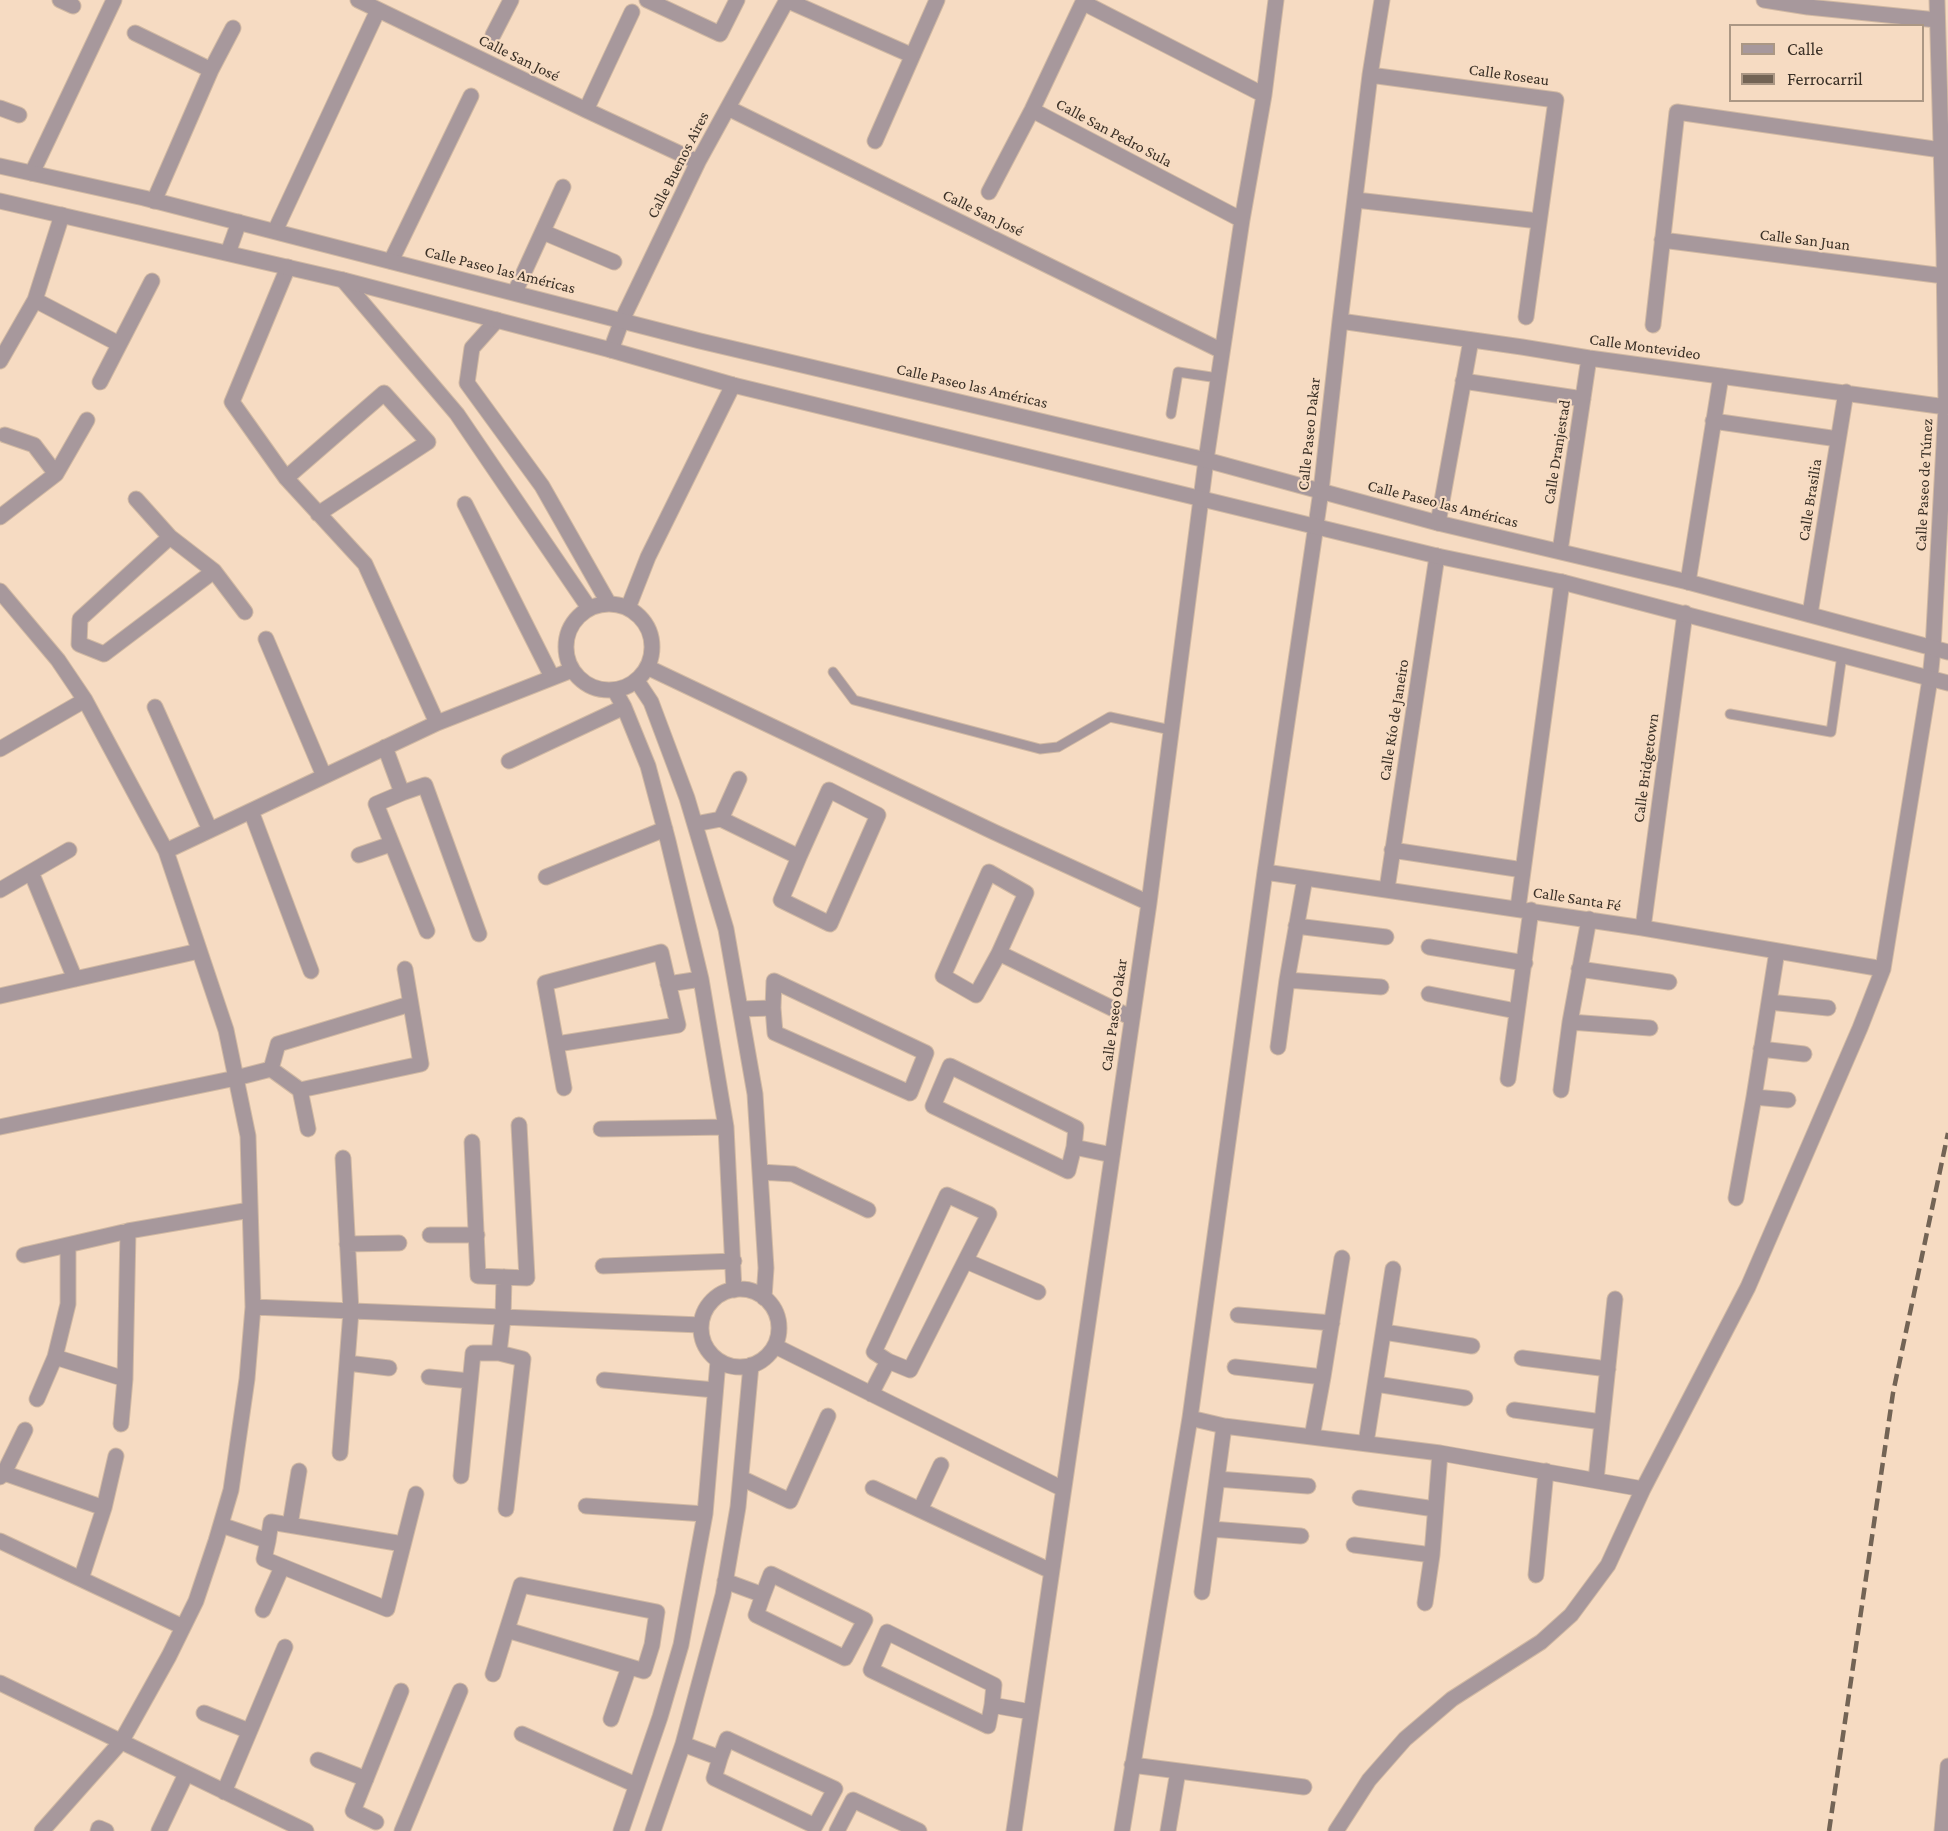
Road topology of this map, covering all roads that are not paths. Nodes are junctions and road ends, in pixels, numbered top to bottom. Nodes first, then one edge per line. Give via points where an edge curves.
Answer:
1 (114, 0) edge
2 (358, 0) edge
3 (511, 0) edge
4 (647, 0) edge
5 (737, 0) edge
6 (787, 0) edge
7 (938, 0) edge
8 (1276, 0) edge
9 (1382, 0) edge
10 (1764, 0) edge
11 (1937, 0) edge
12 (1084, 1) edge
13 (378, 10) junction
14 (632, 12) dead end
15 (1937, 20) junction
16 (233, 28) dead end
17 (135, 33) dead end
18 (494, 35) dead end
19 (911, 55) junction
20 (212, 70) junction
21 (1370, 75) junction
22 (1264, 95) junction
23 (471, 96) dead end
24 (0, 108) edge
25 (728, 108) junction
26 (586, 110) junction
27 (1032, 110) junction
28 (19, 115) dead end
29 (875, 141) dead end
30 (1941, 150) junction
31 (698, 162) junction
32 (0, 166) edge
33 (32, 173) junction
34 (563, 187) dead end
35 (989, 192) dead end
36 (1356, 200) junction
37 (0, 201) edge
38 (154, 201) junction
39 (62, 214) junction
40 (1242, 220) junction
41 (1539, 221) junction
42 (239, 222) junction
43 (274, 231) junction
44 (543, 232) junction
45 (1662, 240) junction
46 (228, 253) junction
47 (391, 261) junction
48 (614, 262) dead end
49 (288, 267) junction
50 (1944, 276) junction
51 (343, 280) junction
52 (152, 281) dead end
53 (515, 292) junction
54 (35, 300) junction
55 (1526, 317) dead end
56 (497, 320) junction
57 (622, 320) junction
58 (1340, 321) junction
59 (1653, 325) dead end
60 (1471, 340) junction
61 (119, 344) junction
62 (611, 350) junction
63 (1222, 351) junction
64 (1589, 358) junction
65 (0, 361) edge
66 (1721, 376) junction
67 (1218, 378) junction
68 (1463, 381) junction
69 (100, 382) dead end
70 (733, 386) junction
71 (1846, 392) junction
72 (1583, 399) junction
73 (1946, 407) junction
74 (1171, 414) dead end
75 (87, 420) dead end
76 (1713, 421) junction
77 (5, 435) dead end
78 (1838, 439) junction
79 (1206, 460) junction
80 (56, 474) junction
81 (286, 478) junction
82 (1321, 491) junction
83 (1201, 498) junction
84 (136, 499) dead end
85 (465, 504) dead end
86 (1, 514) edge
87 (318, 514) junction
88 (1438, 523) junction
89 (1315, 525) junction
90 (170, 537) junction
91 (1560, 551) junction
92 (1437, 556) junction
93 (214, 572) junction
94 (1562, 582) junction
95 (1688, 582) junction
96 (0, 591) edge
97 (609, 604) junction
98 (589, 608) junction
99 (628, 608) junction
100 (245, 612) dead end
101 (1685, 613) junction
102 (1810, 614) junction
103 (266, 639) dead end
104 (79, 644) junction
105 (1941, 651) edge
106 (1842, 656) junction
107 (58, 660) junction
108 (648, 667) junction
109 (572, 670) junction
110 (833, 672) dead end
111 (552, 677) junction
112 (1930, 679) junction
113 (637, 681) junction
114 (1948, 683) edge
115 (615, 691) junction
116 (85, 700) junction
117 (155, 707) dead end
118 (624, 707) junction
119 (1730, 714) dead end
120 (437, 723) junction
121 (1171, 730) junction
122 (386, 747) junction
123 (0, 749) edge
124 (508, 760) dead end
125 (324, 776) junction
126 (739, 779) dead end
127 (402, 793) junction
128 (251, 811) junction
129 (721, 819) junction
130 (695, 824) junction
131 (665, 829) junction
132 (210, 830) junction
133 (391, 844) junction
134 (69, 850) dead end
135 (1392, 850) junction
136 (166, 851) junction
137 (359, 855) dead end
138 (799, 857) junction
139 (1523, 870) junction
140 (31, 872) junction
141 (1265, 872) junction
142 (546, 877) dead end
143 (1305, 878) junction
144 (1387, 889) junction
145 (0, 890) edge
146 (1149, 903) junction
147 (1524, 909) junction
148 (1589, 919) junction
149 (1296, 926) junction
150 (1643, 928) junction
151 (427, 931) dead end
152 (479, 934) dead end
153 (1386, 937) dead end
154 (1430, 947) dead end
155 (199, 951) junction
156 (1777, 951) junction
157 (999, 953) junction
158 (1524, 963) junction
159 (405, 969) dead end
160 (1580, 969) junction
161 (1883, 969) junction
162 (311, 971) dead end
163 (75, 979) junction
164 (701, 979) junction
165 (1287, 980) junction
166 (1669, 982) dead end
167 (669, 984) junction
168 (1381, 987) dead end
169 (1, 994) edge
170 (1429, 994) dead end
171 (1769, 1002) junction
172 (411, 1004) junction
173 (772, 1008) junction
174 (1828, 1008) dead end
175 (740, 1009) junction
176 (1516, 1011) junction
177 (1132, 1018) junction
178 (1570, 1022) junction
179 (1650, 1028) dead end
180 (557, 1044) junction
181 (1278, 1047) dead end
182 (1761, 1049) junction
183 (1804, 1054) dead end
184 (271, 1069) junction
185 (236, 1078) junction
186 (1508, 1078) dead end
187 (564, 1088) dead end
188 (300, 1090) junction
189 (1560, 1090) dead end
190 (1754, 1097) junction
191 (1788, 1100) dead end
192 (519, 1125) dead end
193 (0, 1127) edge
194 (726, 1127) junction
195 (308, 1129) dead end
196 (601, 1129) dead end
197 (472, 1142) dead end
198 (1074, 1147) junction
199 (1112, 1155) junction
200 (343, 1158) dead end
201 (760, 1172) junction
202 (1736, 1198) dead end
203 (250, 1210) junction
204 (868, 1210) dead end
205 (128, 1231) junction
206 (430, 1235) dead end
207 (477, 1236) junction
208 (399, 1243) dead end
209 (347, 1244) junction
210 (68, 1246) junction
211 (24, 1255) dead end
212 (1342, 1258) dead end
213 (966, 1261) junction
214 (734, 1262) junction
215 (603, 1266) dead end
216 (1393, 1269) dead end
217 (504, 1278) junction
218 (735, 1290) junction
219 (1038, 1292) dead end
220 (764, 1298) junction
221 (1615, 1299) dead end
222 (253, 1307) junction
223 (351, 1311) junction
224 (1238, 1315) dead end
225 (504, 1318) junction
226 (1332, 1323) junction
227 (701, 1325) junction
228 (1384, 1332) junction
229 (775, 1346) junction
230 (1472, 1346) dead end
231 (499, 1353) junction
232 (55, 1357) junction
233 (1522, 1358) dead end
234 (718, 1361) junction
235 (888, 1361) junction
236 (347, 1363) junction
237 (751, 1365) junction
238 (1235, 1367) dead end
239 (389, 1368) dead end
240 (1608, 1369) junction
241 (429, 1377) dead end
242 (1323, 1377) junction
243 (125, 1379) junction
244 (604, 1380) dead end
245 (470, 1382) junction
246 (1376, 1384) junction
247 (715, 1390) junction
248 (871, 1394) junction
249 (37, 1398) dead end
250 (1465, 1398) dead end
251 (1514, 1410) dead end
252 (828, 1416) dead end
253 (1190, 1418) junction
254 (1602, 1422) junction
255 (121, 1424) dead end
256 (1224, 1426) junction
257 (25, 1430) dead end
258 (1312, 1437) junction
259 (1366, 1443) junction
260 (340, 1452) dead end
261 (1440, 1453) junction
262 (116, 1456) dead end
263 (941, 1465) dead end
264 (299, 1471) dead end
265 (1546, 1471) junction
266 (2, 1475) edge
267 (461, 1476) dead end
268 (741, 1478) junction
269 (1217, 1479) junction
270 (1596, 1480) junction
271 (1308, 1486) dead end
272 (873, 1488) dead end
273 (1643, 1488) junction
274 (1063, 1489) junction
275 (416, 1494) dead end
276 (1360, 1498) dead end
277 (586, 1506) dead end
278 (104, 1508) junction
279 (506, 1509) dead end
280 (1435, 1509) junction
281 (920, 1510) junction
282 (705, 1514) junction
283 (221, 1525) junction
284 (290, 1525) junction
285 (1210, 1529) junction
286 (1301, 1536) dead end
287 (0, 1541) edge
288 (268, 1541) junction
289 (403, 1544) junction
290 (1354, 1545) dead end
291 (1432, 1555) junction
292 (282, 1567) junction
293 (1051, 1571) junction
294 (1536, 1575) dead end
295 (81, 1579) junction
296 (725, 1581) junction
297 (1202, 1592) dead end
298 (763, 1595) junction
299 (1425, 1603) dead end
300 (263, 1610) dead end
301 (183, 1627) junction
302 (507, 1630) junction
303 (652, 1645) junction
304 (285, 1647) dead end
305 (680, 1651) junction
306 (629, 1667) junction
307 (493, 1674) dead end
308 (0, 1683) edge
309 (401, 1691) dead end
310 (460, 1691) dead end
311 (992, 1704) junction
312 (1031, 1712) junction
313 (204, 1713) dead end
314 (611, 1719) dead end
315 (249, 1731) junction
316 (522, 1734) dead end
317 (121, 1742) junction
318 (683, 1744) junction
319 (720, 1758) junction
320 (318, 1760) dead end
321 (1132, 1765) junction
322 (1948, 1766) edge
323 (1178, 1771) junction
324 (186, 1774) junction
325 (366, 1779) junction
326 (636, 1785) junction
327 (1304, 1787) dead end
328 (224, 1792) junction
329 (374, 1827) edge
330 (42, 1831) edge
331 (98, 1831) edge
332 (106, 1831) edge
333 (159, 1831) edge
334 (306, 1831) edge
335 (400, 1831) edge
336 (621, 1831) edge
337 (653, 1831) edge
338 (837, 1831) edge
339 (919, 1831) edge
340 (1014, 1831) edge
341 (1122, 1831) edge
342 (1168, 1831) edge
343 (1336, 1831) edge
344 (1942, 1831) edge

1 - 33 street
2 - 13 street, Calle San José
3 - 18 street
4 - 5 street via 720,34
6 - 19 street
6 - 25 street, Calle Buenos Aires
7 - 19 street
8 - 22 street
9 - 21 street, Calle Paseo Dakar
10 - 15 street
11 - 15 street, Calle Paseo de Túnez
12 - 22 street, Calle San Pedro Sula
12 - 27 street, Calle San Pedro Sula
13 - 26 street, Calle San José
13 - 43 street
14 - 26 street
15 - 30 street, Calle Paseo de Túnez
16 - 20 street
17 - 20 street
19 - 29 street
20 - 38 street
21 - 36 street, Calle Paseo Dakar
21 - 41 street, Calle Roseau via 1556,100
22 - 40 street
23 - 47 street
24 - 28 street
25 - 31 street, Calle Buenos Aires
25 - 63 street, Calle San José
26 - 31 street, Calle San José
27 - 35 street
27 - 40 street, Calle San Pedro Sula
30 - 45 street via 1677,112
30 - 50 street, Calle Paseo de Túnez
31 - 57 street, Calle Buenos Aires
32 - 33 street, Calle Paseo las Américas
33 - 38 street, Calle Paseo las Américas
34 - 44 street
36 - 41 street
36 - 58 street, Calle Paseo Dakar
37 - 39 street
38 - 42 street, Calle Paseo las Américas
39 - 46 street
39 - 54 street
40 - 63 street
41 - 55 street, Calle Roseau
42 - 43 street, Calle Paseo las Américas
42 - 46 street
43 - 47 street, Calle Paseo las Américas
44 - 48 street
44 - 53 street
45 - 50 street, Calle San Juan
45 - 59 street
46 - 49 street
47 - 53 street, Calle Paseo las Américas
49 - 51 street
49 - 81 street via 232,402
50 - 73 street, Calle Paseo de Túnez
51 - 56 street
51 - 98 street via 457,414
52 - 61 street
53 - 57 street, Calle Paseo las Américas
54 - 61 street
54 - 65 street
56 - 62 street
56 - 97 street via 472,348 468,383 542,486
57 - 62 street, Calle Buenos Aires
57 - 79 street, Calle Paseo las Américas
58 - 60 street, Calle Montevideo
58 - 82 street, Calle Paseo Dakar
60 - 64 street, Calle Montevideo
60 - 68 street
61 - 69 street
62 - 70 street
63 - 67 street
64 - 66 street, Calle Montevideo
64 - 72 street, Calle Dranjestad
66 - 71 street, Calle Montevideo
66 - 76 street
67 - 74 lane via 1178,372
67 - 79 street
68 - 72 street
68 - 88 street
70 - 83 street
70 - 99 street via 648,557
71 - 73 street, Calle Montevideo
71 - 78 street, Calle Brasilia
72 - 91 street, Calle Dranjestad
73 - 105 street, Calle Paseo de Túnez
75 - 80 street
76 - 78 street
76 - 95 street
77 - 80 street via 34,444
78 - 102 street, Calle Brasilia
79 - 82 street, Calle Paseo las Américas
79 - 83 street
80 - 86 street
81 - 87 street
81 - 87 street via 384,393 428,442
82 - 88 street, Calle Paseo las Américas
82 - 89 street, Calle Paseo Dakar
83 - 89 street
83 - 121 street, Calle Paseo Oakar
84 - 90 street
85 - 111 street
87 - 120 street via 365,564
88 - 91 street, Calle Paseo las Américas
89 - 92 street
89 - 141 street, Calle Paseo Dakar
90 - 93 street
90 - 104 street via 80,619
91 - 95 street, Calle Paseo las Américas
92 - 94 street
92 - 135 street, Calle Río de Janeiro
93 - 100 street
93 - 104 street via 104,654
94 - 101 street
94 - 139 street
95 - 102 street, Calle Paseo las Américas
96 - 107 street
97 - 98 street
97 - 99 street
98 - 109 street via 572,623 567,634 565,646
99 - 108 street via 649,631 652,652
101 - 106 street
101 - 150 street, Calle Bridgetown
102 - 105 street, Calle Paseo las Américas
103 - 125 street
104 - 107 street
105 - 112 street, Calle Paseo de Túnez
106 - 112 street
106 - 119 lane via 1831,732
107 - 116 street
108 - 113 street
108 - 146 street
109 - 111 street
109 - 115 street via 590,687
110 - 121 lane via 854,700 1041,749 1058,747 1110,717
111 - 120 street
112 - 114 street
112 - 161 street, Calle Paseo de Túnez
113 - 115 street
113 - 130 street via 651,702
115 - 118 street
116 - 123 street
116 - 136 street
117 - 132 street
118 - 124 street
118 - 131 street via 648,766
120 - 122 street
121 - 146 street, Calle Paseo Oakar
122 - 125 street
122 - 127 street
125 - 128 street
126 - 129 street
127 - 133 street via 376,804
127 - 152 street via 425,785
128 - 132 street
128 - 162 street
129 - 130 street
129 - 138 street
130 - 175 street via 726,929
131 - 142 street
131 - 164 street
132 - 136 street
133 - 137 street
133 - 151 street
134 - 140 street
135 - 139 street
135 - 144 street, Calle Río de Janeiro
136 - 155 street
138 - 138 street via 782,900 830,924 878,815 829,790
139 - 147 street
140 - 145 street
140 - 163 street
141 - 143 street, Calle Santa Fé
141 - 253 street
143 - 144 street, Calle Santa Fé
143 - 149 street
144 - 147 street, Calle Santa Fé
146 - 177 street, Calle Paseo Oakar
147 - 148 street, Calle Santa Fé
147 - 158 street
148 - 150 street, Calle Santa Fé
148 - 160 street
149 - 153 street
149 - 165 street
150 - 156 street, Calle Santa Fé
154 - 158 street
155 - 163 street
155 - 185 street via 226,1030
156 - 161 street, Calle Santa Fé
156 - 171 street
157 - 157 street via 976,995 943,976 989,872 1026,893
157 - 177 street
158 - 176 street
159 - 172 street
160 - 166 street
160 - 178 street
161 - 273 street, Calle Paseo de Túnez via 1748,1287
163 - 169 street
164 - 167 street
164 - 194 street
165 - 168 street
165 - 181 street
167 - 180 street via 678,1025
167 - 180 street via 661,952 545,982
170 - 176 street
171 - 174 street
171 - 182 street
172 - 184 street via 278,1044
172 - 188 street via 421,1064
173 - 173 street via 775,1033 910,1093 926,1053 774,981
173 - 175 street
175 - 201 street via 755,1094
176 - 186 street
177 - 199 street, Calle Paseo Oakar
178 - 179 street
178 - 189 street
180 - 187 street
182 - 183 street
182 - 190 street
184 - 185 street
184 - 188 street
185 - 193 street
185 - 203 street via 248,1136
188 - 195 street
190 - 191 street
190 - 202 street
192 - 217 street via 527,1278
194 - 196 street
194 - 214 street
197 - 207 street
198 - 198 street via 1068,1171 933,1106 950,1066 1076,1128
198 - 199 street
199 - 274 street, Calle Paseo Oakar
200 - 209 street
201 - 204 street via 793,1174
201 - 220 street
203 - 205 street
203 - 222 street
205 - 210 street
205 - 243 street
206 - 207 street
207 - 217 street via 478,1276
208 - 209 street
209 - 223 street
210 - 211 street
210 - 232 street via 68,1304
212 - 226 street
213 - 219 street
213 - 235 street via 910,1370
213 - 235 street via 989,1214 947,1195 874,1352
214 - 215 street
214 - 218 street
216 - 228 street
217 - 225 street
218 - 220 street
218 - 227 street via 715,1298
220 - 229 street via 776,1315
221 - 240 street
222 - 223 street
222 - 283 street via 231,1490
223 - 225 street
223 - 236 street
224 - 226 street
225 - 227 street
225 - 231 street
226 - 242 street
227 - 234 street via 704,1345
228 - 230 street
228 - 246 street
229 - 237 street via 761,1361
229 - 248 street
231 - 245 street via 473,1353
231 - 279 street via 523,1359
232 - 243 street
232 - 249 street
233 - 240 street
234 - 237 street via 729,1366
234 - 247 street
235 - 248 street
236 - 239 street
236 - 260 street
237 - 268 street
238 - 242 street
240 - 254 street
241 - 245 street
242 - 258 street
243 - 255 street
244 - 247 street
245 - 267 street
246 - 250 street
246 - 259 street
247 - 282 street
248 - 274 street
251 - 254 street
252 - 268 street via 790,1501
253 - 256 street
253 - 321 street
254 - 270 street
256 - 258 street
256 - 269 street
257 - 266 street
258 - 259 street
259 - 261 street
261 - 265 street
261 - 280 street
262 - 278 street
263 - 281 street
264 - 284 street
265 - 270 street
265 - 294 street
266 - 278 street
268 - 296 street
269 - 271 street
269 - 285 street
270 - 273 street
272 - 281 street
273 - 343 street, Calle Paseo de Túnez via 1608,1565 1571,1615 1541,1642 1452,1699 1405,1739 1369,1780
274 - 293 street, Calle Paseo Oakar
275 - 289 street
276 - 280 street
277 - 282 street
278 - 295 street
280 - 291 street
281 - 293 street
282 - 305 street
283 - 288 street
283 - 301 street via 196,1601
284 - 288 street via 272,1522
284 - 289 street
285 - 286 street
285 - 297 street
287 - 295 street
288 - 292 street via 264,1559
289 - 292 street via 387,1610
290 - 291 street
291 - 299 street
292 - 300 street
293 - 312 street, Calle Paseo Oakar
295 - 301 street
296 - 298 street
296 - 318 street
298 - 298 street via 756,1615 845,1658 865,1620 771,1574
301 - 317 street
302 - 303 street via 521,1585 657,1612
302 - 306 street
302 - 307 street
303 - 305 street
303 - 306 street via 645,1671
304 - 315 street
305 - 326 street
306 - 314 street
308 - 317 street
309 - 325 street
310 - 335 street
311 - 311 street via 988,1726 871,1670 887,1632 994,1685
311 - 312 street
312 - 340 street, Calle Paseo Oakar
313 - 315 street
315 - 328 street
316 - 326 street
317 - 324 street
317 - 330 street
318 - 319 street
318 - 337 street
319 - 319 street via 714,1778 814,1826 835,1789 727,1739
320 - 325 street
321 - 323 street
321 - 341 street
322 - 344 street
323 - 327 street
323 - 342 street
324 - 328 street
324 - 333 street
325 - 329 street via 353,1811
326 - 336 street
328 - 334 street
329 - 335 street
331 - 332 street
338 - 339 street via 853,1800

